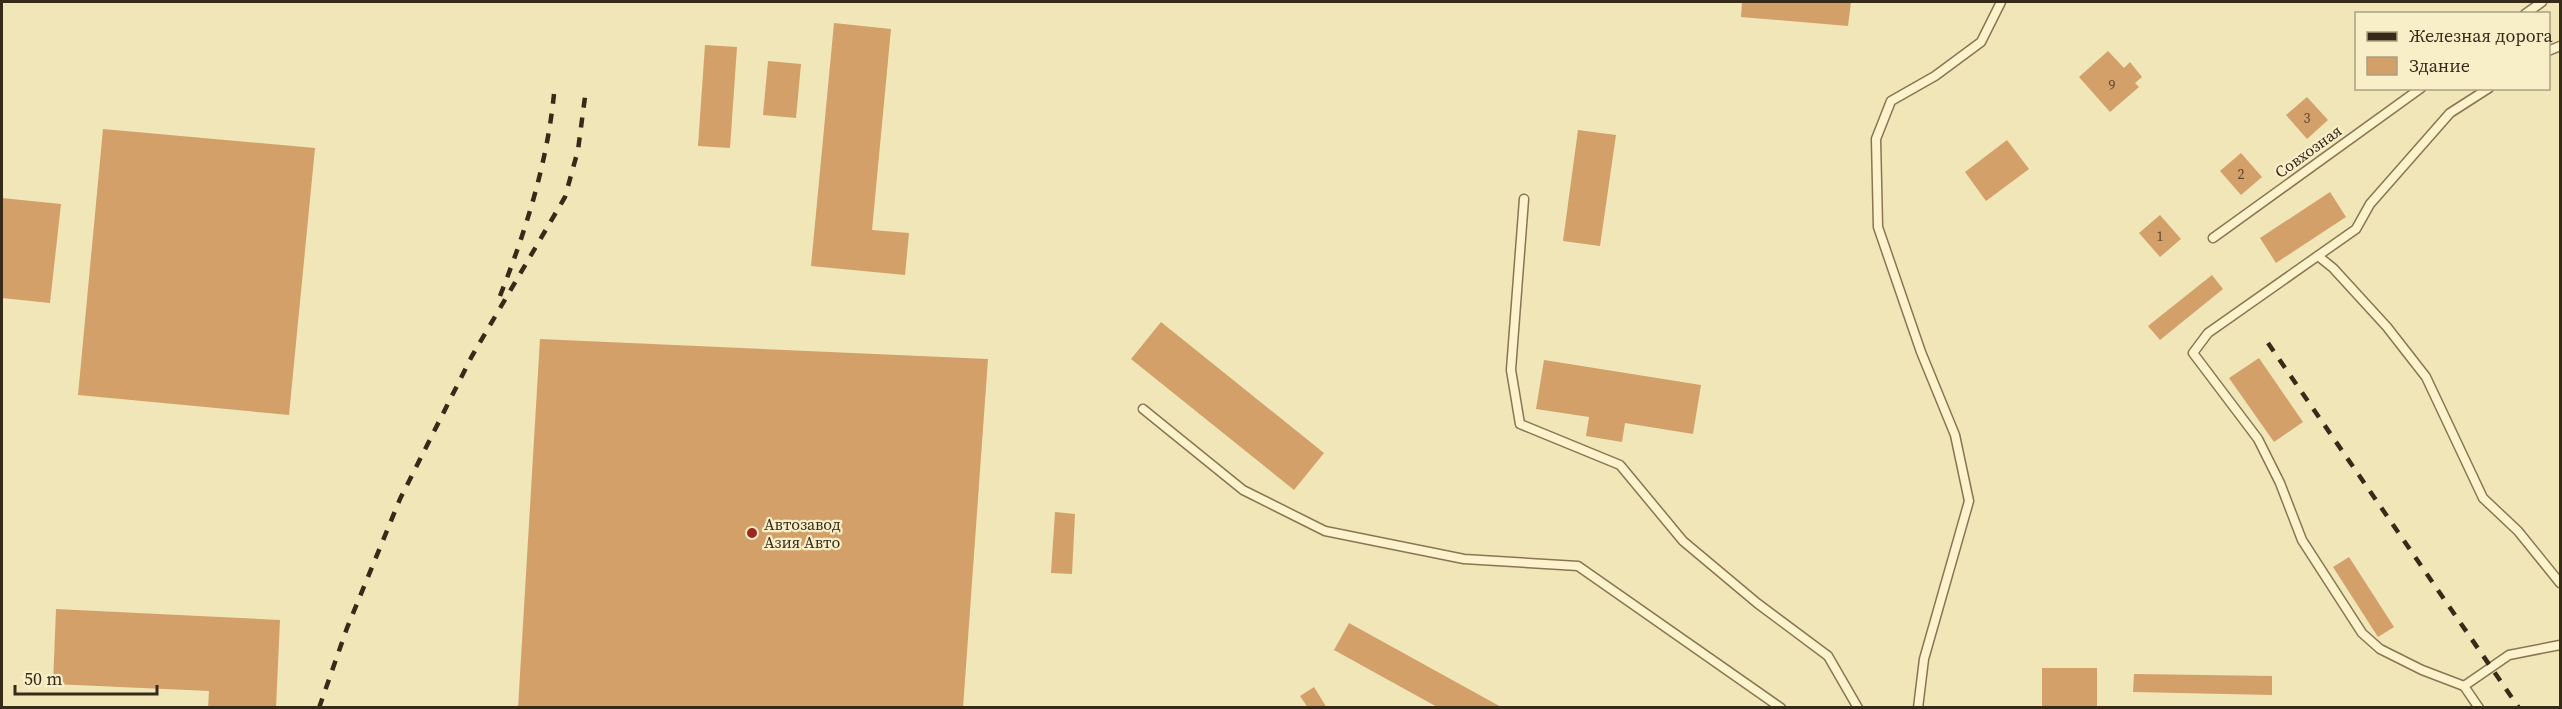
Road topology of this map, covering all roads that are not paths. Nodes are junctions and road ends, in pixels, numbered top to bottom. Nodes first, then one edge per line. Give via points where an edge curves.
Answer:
1 (2001, 2) edge
2 (2542, 2) edge
3 (2528, 12) edge
4 (2418, 90) edge
5 (2486, 90) edge
6 (1524, 199) dead end
7 (2213, 238) dead end
8 (2318, 256) junction
9 (1143, 409) dead end
10 (2560, 583) edge
11 (2560, 645) edge
12 (2464, 686) junction
13 (1781, 708) edge
14 (1858, 708) edge
15 (1918, 708) edge
16 (2479, 708) edge

1 - 15 lane via 1981,42 1935,76 1891,101 1876,139 1878,227 1954,435 1969,501 1924,659
2 - 3 lane
4 - 7 lane, Совхозная
5 - 8 lane via 2450,113 2370,204 2356,229
6 - 14 lane via 1511,370 1520,424 1620,465 1683,541 1828,656
8 - 10 lane via 2387,327 2427,377 2484,498 2518,531
8 - 12 lane via 2208,333 2193,353 2258,439 2302,540 2362,633 2380,650
9 - 13 lane via 1243,490 1325,531 1464,559 1578,566
11 - 12 lane via 2509,655
12 - 16 lane

